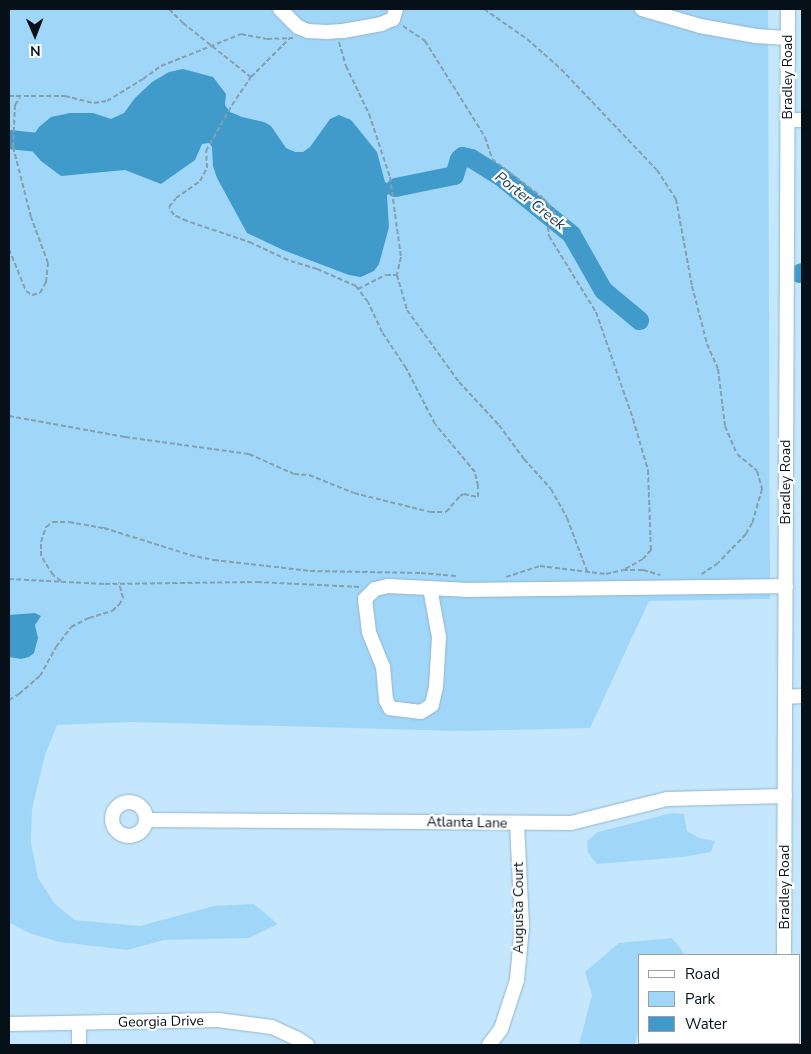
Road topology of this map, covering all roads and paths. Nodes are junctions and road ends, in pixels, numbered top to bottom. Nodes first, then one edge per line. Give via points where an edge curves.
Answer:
1 (169, 9) edge
2 (280, 9) edge
3 (484, 9) edge
4 (642, 9) edge
5 (788, 9) edge
6 (394, 14) edge
7 (336, 32) junction
8 (788, 38) junction
9 (210, 45) junction
10 (251, 77) junction
11 (9, 96) edge
12 (20, 97) junction
13 (802, 109) edge
14 (788, 115) junction
15 (802, 120) edge
16 (9, 249) edge
17 (397, 275) junction
18 (358, 289) junction
19 (9, 416) edge
20 (624, 570) junction
21 (587, 571) junction
22 (463, 577) dead end
23 (667, 577) dead end
24 (499, 578) dead end
25 (692, 578) dead end
26 (9, 579) edge
27 (61, 581) junction
28 (119, 583) junction
29 (786, 586) junction
30 (430, 588) junction
31 (375, 589) junction
32 (786, 696) junction
33 (802, 696) edge
34 (9, 700) edge
35 (785, 796) junction
36 (146, 820) dead end
37 (517, 823) junction
38 (784, 954) edge
39 (9, 1024) edge
40 (79, 1024) junction
41 (79, 1045) edge
42 (308, 1045) edge
43 (489, 1045) edge

1 - 9 path
2 - 7 street via 308,31
3 - 25 path via 527,38 560,69 658,170 676,199 692,286 707,344 718,368 725,426 737,454 757,471 762,489 746,534 718,563
4 - 8 street via 700,26
5 - 8 street, Bradley Road
6 - 7 street via 381,24
6 - 20 path via 425,41 485,137 492,159 543,198 555,215 549,222 549,236 596,312 645,460 651,550
7 - 17 path via 390,177 401,257
8 - 14 street, Bradley Road
9 - 10 path
9 - 10 path via 241,34 289,39
9 - 12 path via 161,66 107,101 94,103 65,96
10 - 18 path via 206,151 207,168 200,181 169,207 174,215 318,269
11 - 12 path
12 - 16 path via 15,104 13,147 31,217 48,263 46,282 40,293 32,296 26,291
13 - 14 street
14 - 15 street
14 - 29 street, Bradley Road
17 - 18 path via 386,275
17 - 21 path via 407,310 430,345 551,490 567,518
18 - 19 path via 406,368 435,424 474,472 478,497 464,494 446,512 430,512 354,493 309,475 294,474 249,454 125,437
20 - 21 path via 606,574
20 - 23 path via 643,570
21 - 24 path via 540,566
22 - 27 path via 421,572 310,571 214,560 104,528 53,522 46,527 40,556
26 - 27 path
27 - 28 path
28 - 31 path via 257,582
28 - 34 path via 123,598 119,606 71,627 40,676
29 - 30 street
29 - 32 street, Bradley Road
30 - 31 street via 388,586
30 - 31 street via 439,637 436,688 432,705 421,712 390,708 386,700 383,667 369,632 365,599
32 - 33 street
32 - 35 street, Bradley Road
35 - 37 street, Atlanta Lane via 667,799 570,823
35 - 38 street, Bradley Road
36 - 37 street, Atlanta Lane
37 - 43 street, Augusta Court via 522,926 517,980 501,1029
39 - 40 street, Georgia Drive
40 - 41 street
40 - 42 street, Georgia Drive via 218,1020 272,1028

